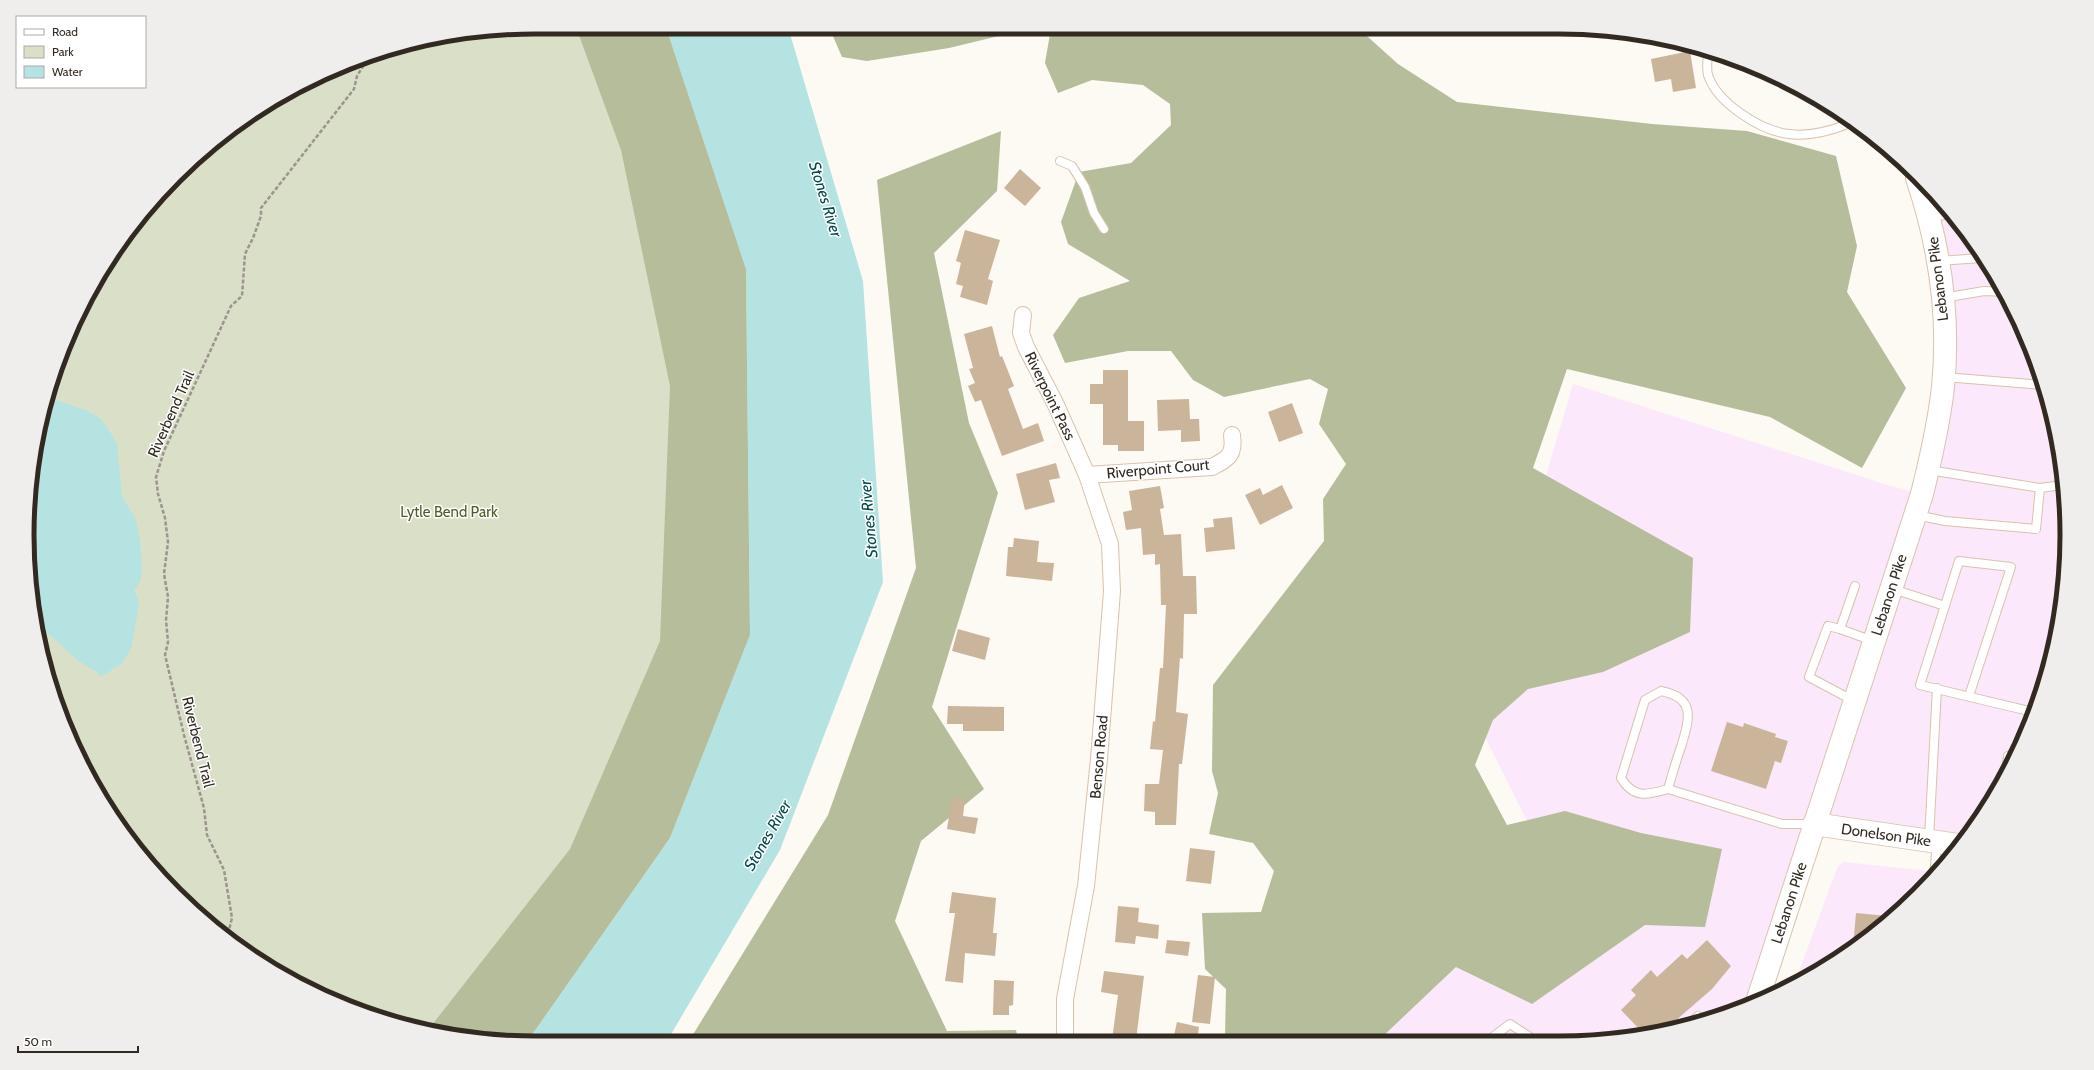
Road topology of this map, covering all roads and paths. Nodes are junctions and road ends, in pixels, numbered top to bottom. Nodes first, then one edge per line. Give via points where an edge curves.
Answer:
1 (1708, 57) edge
2 (364, 65) edge
3 (1845, 124) edge
4 (1060, 162) dead end
5 (1930, 199) edge
6 (1941, 216) edge
7 (1104, 229) dead end
8 (1977, 258) edge
9 (1938, 261) junction
10 (1997, 292) edge
11 (1942, 298) junction
12 (1023, 315) dead end
13 (1943, 377) junction
14 (2036, 384) edge
15 (1232, 435) dead end
16 (1928, 470) junction
17 (1086, 475) junction
18 (2057, 486) edge
19 (2040, 488) junction
20 (1915, 514) junction
21 (1855, 586) dead end
22 (1891, 588) junction
23 (1945, 606) junction
24 (1840, 629) junction
25 (1874, 642) junction
26 (1937, 688) junction
27 (1970, 696) junction
28 (1854, 701) junction
29 (2028, 711) edge
30 (1668, 789) junction
31 (1814, 824) junction
32 (1941, 842) edge
33 (1936, 865) edge
34 (229, 931) edge
35 (1760, 994) edge
36 (1065, 1036) edge
37 (1494, 1036) edge
38 (1528, 1036) edge

1 - 3 lane via 1708,74 1726,103 1770,129 1790,134 1813,134
2 - 34 path, Riverbend Trail via 354,88 261,208 261,216 245,254 242,296 231,306 164,451 156,476 168,542 164,574 168,597 168,642 165,655 204,808 207,835 224,870 232,918
4 - 7 lane via 1072,166
5 - 6 main road, Lebanon Pike
6 - 9 main road, Lebanon Pike
8 - 9 lane
9 - 11 main road, Lebanon Pike
10 - 11 lane via 1984,291
11 - 13 main road, Lebanon Pike
12 - 17 street, Riverpoint Pass via 1022,333 1026,347 1056,405
13 - 14 lane
13 - 16 main road, Lebanon Pike via 1937,431
15 - 17 street, Riverpoint Court via 1232,452 1212,466
16 - 19 lane
16 - 20 main road, Lebanon Pike
17 - 36 street, Benson Road via 1110,544 1112,591 1094,812 1086,886 1065,999
18 - 19 lane
19 - 20 lane via 2036,529 1945,521
20 - 22 main road, Lebanon Pike
21 - 24 lane
22 - 23 lane
22 - 25 main road, Lebanon Pike
23 - 26 lane via 1920,684
23 - 27 lane via 1959,561 2011,567
24 - 25 lane
24 - 28 lane via 1828,626 1809,677
25 - 28 main road, Lebanon Pike
26 - 27 lane
26 - 32 lane
27 - 29 lane
28 - 31 main road, Lebanon Pike
30 - 30 lane via 1650,795 1640,794 1626,786 1621,778 1645,700 1661,691 1680,696 1687,707 1689,720
30 - 31 lane via 1782,824
31 - 32 main road, Donelson Pike
31 - 35 main road, Lebanon Pike
32 - 33 lane
37 - 38 lane via 1510,1024

